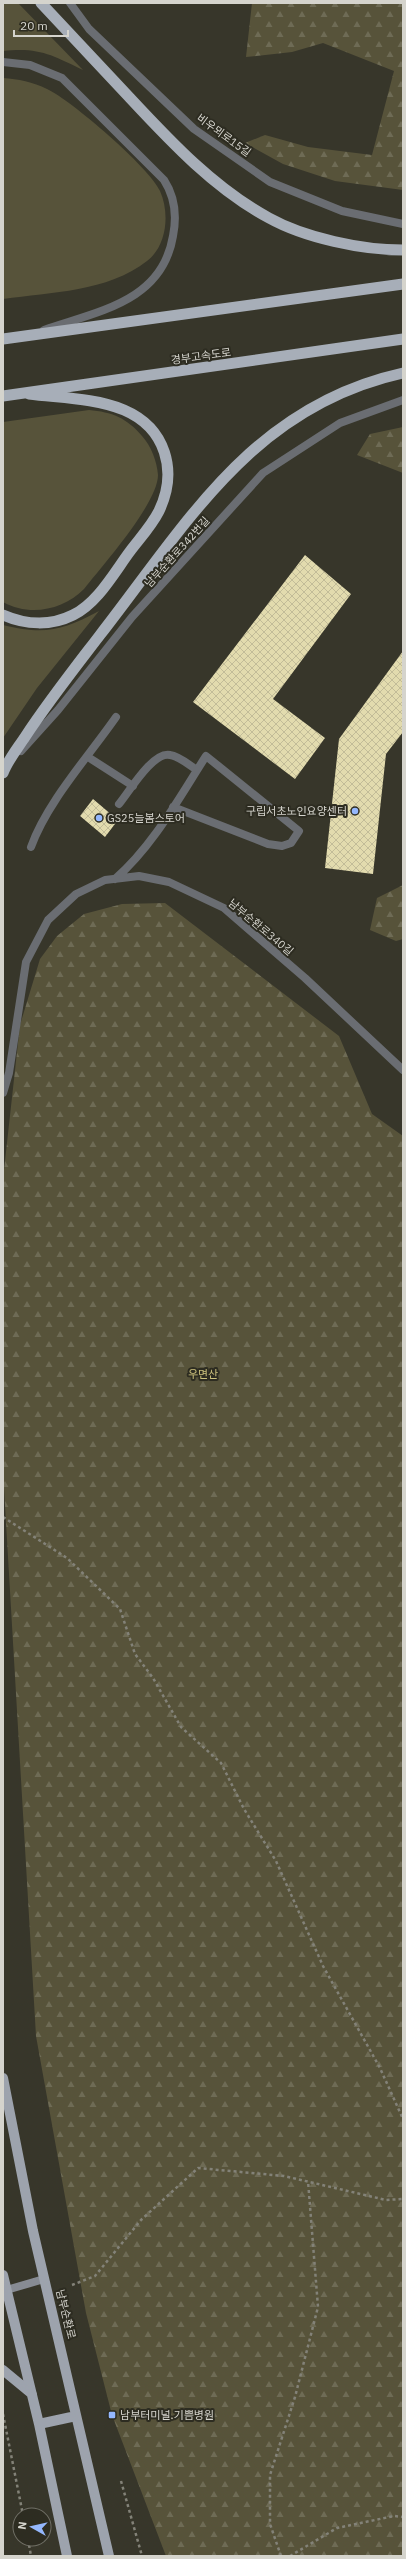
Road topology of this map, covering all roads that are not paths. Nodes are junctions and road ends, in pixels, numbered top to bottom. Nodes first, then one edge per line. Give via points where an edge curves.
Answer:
1 (41, 3) edge
2 (70, 3) edge
3 (3, 62) edge
4 (403, 224) edge
5 (403, 250) edge
6 (403, 284) edge
7 (22, 337) junction
8 (3, 339) edge
9 (403, 339) edge
10 (403, 373) edge
11 (29, 394) junction
12 (3, 396) edge
13 (403, 400) edge
14 (3, 615) edge
15 (116, 717) dead end
16 (88, 757) junction
17 (4, 770) edge
18 (197, 770) junction
19 (133, 786) junction
20 (119, 804) dead end
21 (173, 808) junction
22 (31, 846) dead end
23 (115, 879) junction
24 (403, 1070) edge
25 (3, 1093) edge
26 (3, 2078) edge
27 (3, 2275) edge
28 (44, 2279) junction
29 (5, 2291) edge
30 (3, 2370) edge
31 (32, 2394) junction
32 (76, 2416) junction
33 (39, 2424) junction
34 (67, 2556) edge
35 (109, 2556) edge

1 - 5 highway via 167,137 237,198 269,218 305,233 365,246
2 - 4 street, 비우뫼로15길 via 89,29 194,129 270,182 342,211
3 - 7 street via 41,68 62,78 71,86 164,180 172,197 175,218 171,247 164,264 141,292 116,305
6 - 7 highway
7 - 8 highway
9 - 11 highway, 경부고속도로
10 - 17 highway via 370,380 343,390 283,425 257,445 209,494 46,706
11 - 12 highway, 경부고속도로
11 - 14 highway via 100,403 132,414 149,426 161,441 168,460 168,481 163,502 153,521 83,609 62,619 44,623 25,622
13 - 17 street, 남부순환로342번길 via 340,423 263,473 132,617 58,710
15 - 16 street
16 - 19 street
16 - 22 street via 49,810
18 - 19 street via 171,754 164,754 154,759
18 - 21 street
18 - 21 street via 206,756 299,830 296,838 282,846 268,844
19 - 20 street
21 - 23 street via 140,852
23 - 24 street, 남부순환로340길 via 139,876 169,882 224,908 305,978
23 - 25 street, 남부순환로340길 via 105,880 76,894 48,920 26,962 9,1073
26 - 28 main road, 남부순환로 via 14,2143
27 - 29 main road
28 - 29 main road
28 - 32 main road, 남부순환로
29 - 31 main road
30 - 31 main road
31 - 33 main road
32 - 33 main road
32 - 35 main road, 남부순환로
33 - 34 main road

